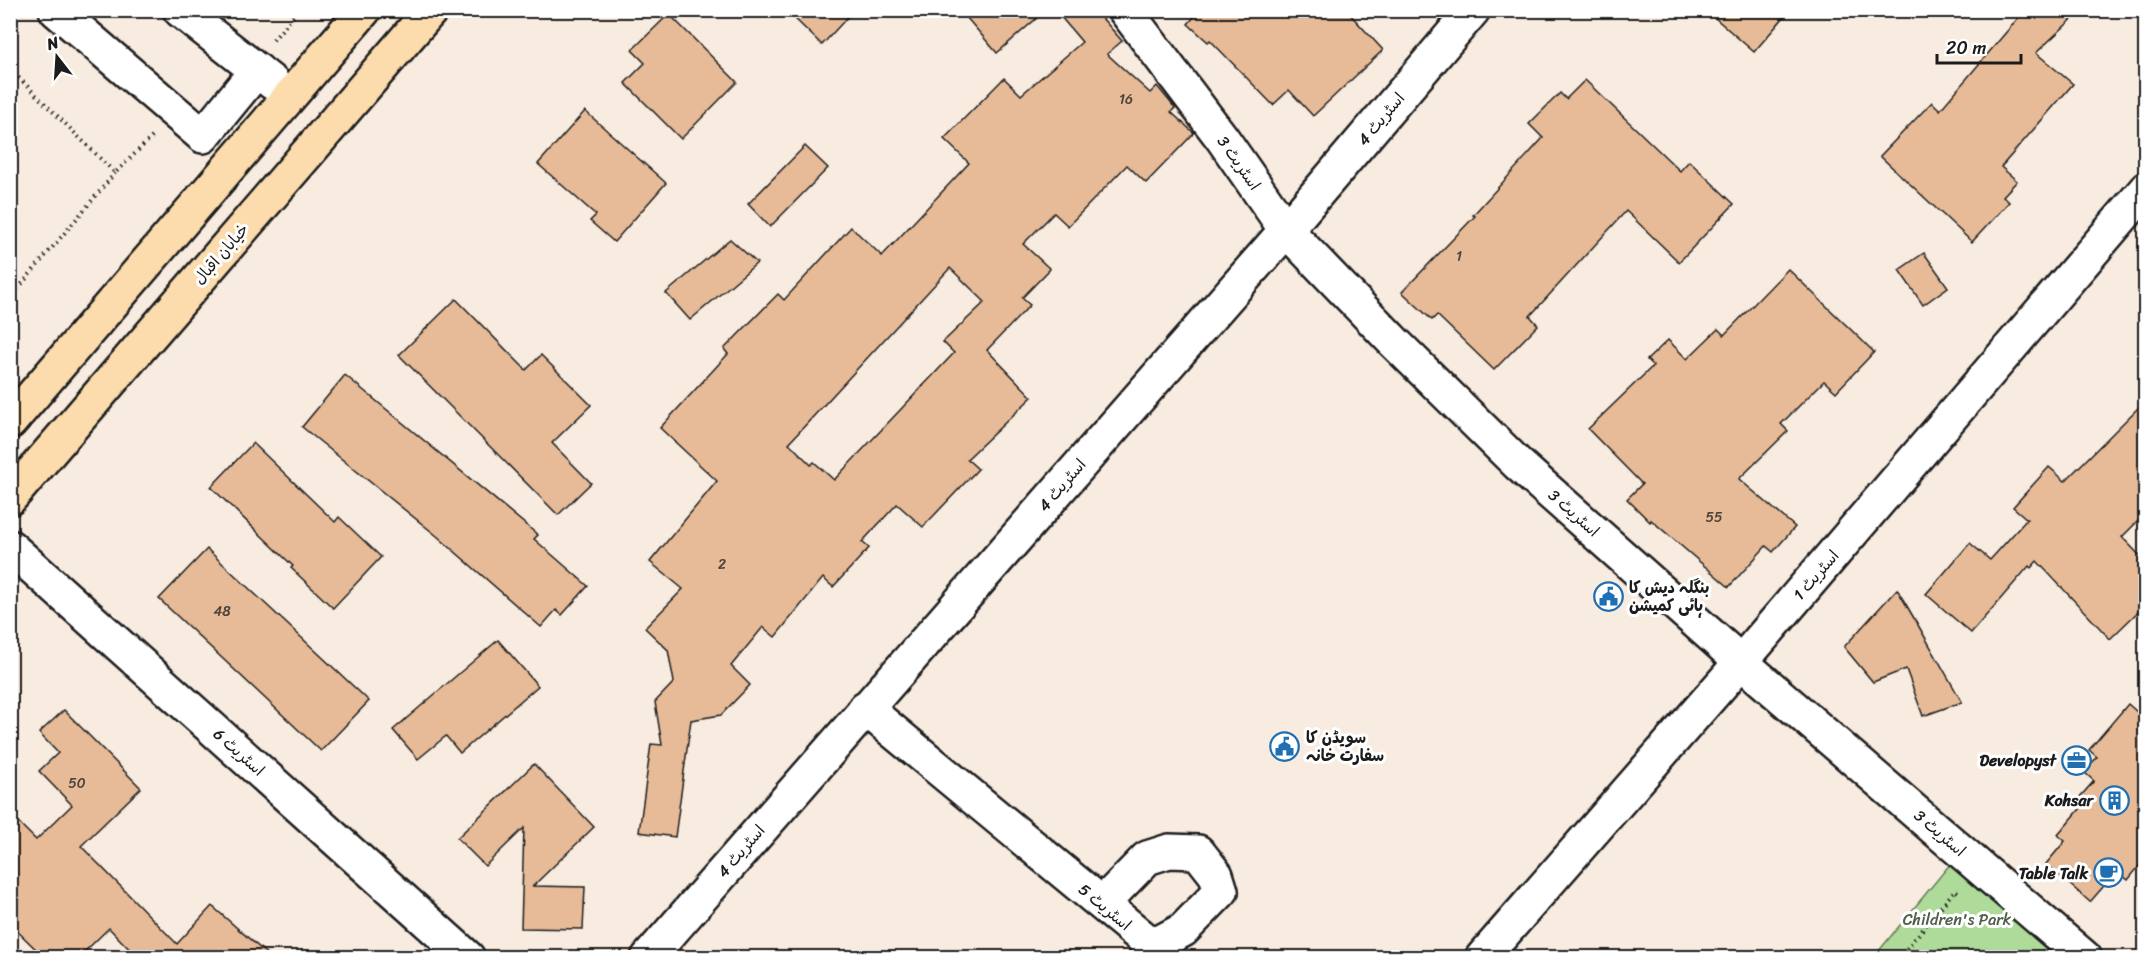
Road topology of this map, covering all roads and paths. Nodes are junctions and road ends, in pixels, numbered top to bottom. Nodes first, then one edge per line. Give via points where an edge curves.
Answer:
1 (56, 10) edge
2 (180, 10) edge
3 (300, 10) edge
4 (364, 10) edge
5 (431, 10) edge
6 (1125, 10) edge
7 (1473, 10) edge
8 (273, 40) dead end
9 (313, 68) junction
10 (10, 69) edge
11 (256, 70) junction
12 (289, 97) junction
13 (352, 102) junction
14 (176, 113) junction
15 (115, 173) junction
16 (2145, 189) edge
17 (1286, 230) junction
18 (10, 297) edge
19 (10, 422) edge
20 (10, 498) edge
21 (10, 547) edge
22 (1741, 662) junction
23 (865, 708) junction
24 (1964, 898) dead end
25 (1104, 902) dead end
26 (468, 957) edge
27 (648, 957) edge
28 (1482, 957) edge
29 (1899, 957) edge
30 (2085, 957) edge

1 - 14 street
2 - 11 street
3 - 8 path
4 - 9 main road
5 - 13 main road, خیابان اقبال
6 - 17 street, اسٹریٹ 3
7 - 17 street, اسٹریٹ 4
9 - 12 main road
9 - 13 main road
10 - 15 path
11 - 12 street
11 - 14 street via 203,136
12 - 19 main road
13 - 20 main road, خیابان اقبال
14 - 15 path
15 - 18 path
16 - 22 street, اسٹریٹ 1
17 - 22 street, اسٹریٹ 3 via 1518,464
17 - 23 street, اسٹریٹ 4
21 - 26 street, اسٹریٹ 6
22 - 28 street, اسٹریٹ 1
22 - 30 street, اسٹریٹ 3
23 - 25 street, اسٹریٹ 5 via 1153,946 1183,930 1221,891 1216,875 1198,852 1169,851 1147,858
23 - 27 street, اسٹریٹ 4
24 - 29 path via 1955,890

